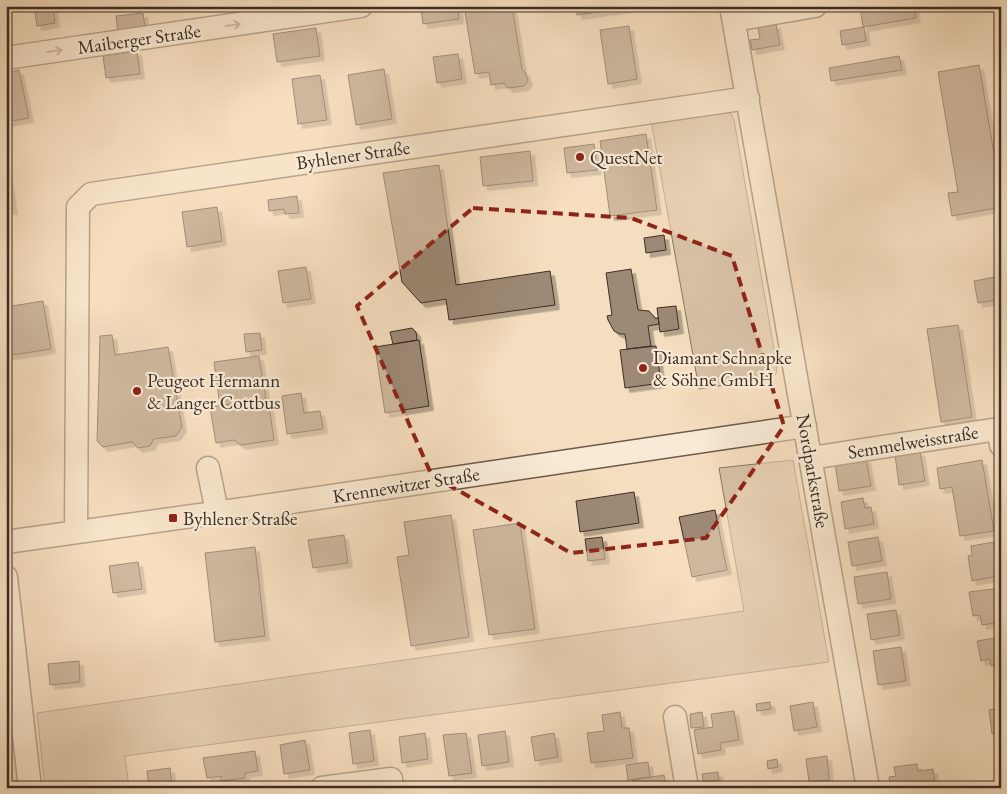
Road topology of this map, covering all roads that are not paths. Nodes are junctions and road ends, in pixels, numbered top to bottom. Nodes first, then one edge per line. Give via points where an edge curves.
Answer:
1 (361, 6) edge
2 (815, 6) edge
3 (733, 13) edge
4 (6, 58) edge
5 (748, 98) junction
6 (805, 426) junction
7 (1001, 445) edge
8 (812, 458) junction
9 (208, 468) dead end
10 (217, 512) junction
11 (76, 532) junction
12 (6, 542) edge
13 (6, 577) edge
14 (675, 718) dead end
15 (30, 788) edge
16 (322, 788) edge
17 (392, 788) edge
18 (687, 788) edge
19 (868, 788) edge

4 -> 1 street, Maiberger Straße
2 - 3 street
3 - 5 street, Nordparkstraße
5 - 6 street, Nordparkstraße
5 - 11 street, Byhlener Straße via 91,194 78,207
6 - 8 street, Nordparkstraße
6 - 10 street, Krennewitzer Straße
7 - 8 street, Semmelweisstraße via 998,429
8 - 19 street, Nordparkstraße
9 - 10 street
10 - 11 street, Krennewitzer Straße
11 - 12 street, Krennewitzer Straße
13 - 15 street
14 - 18 street
16 - 17 street via 391,779

